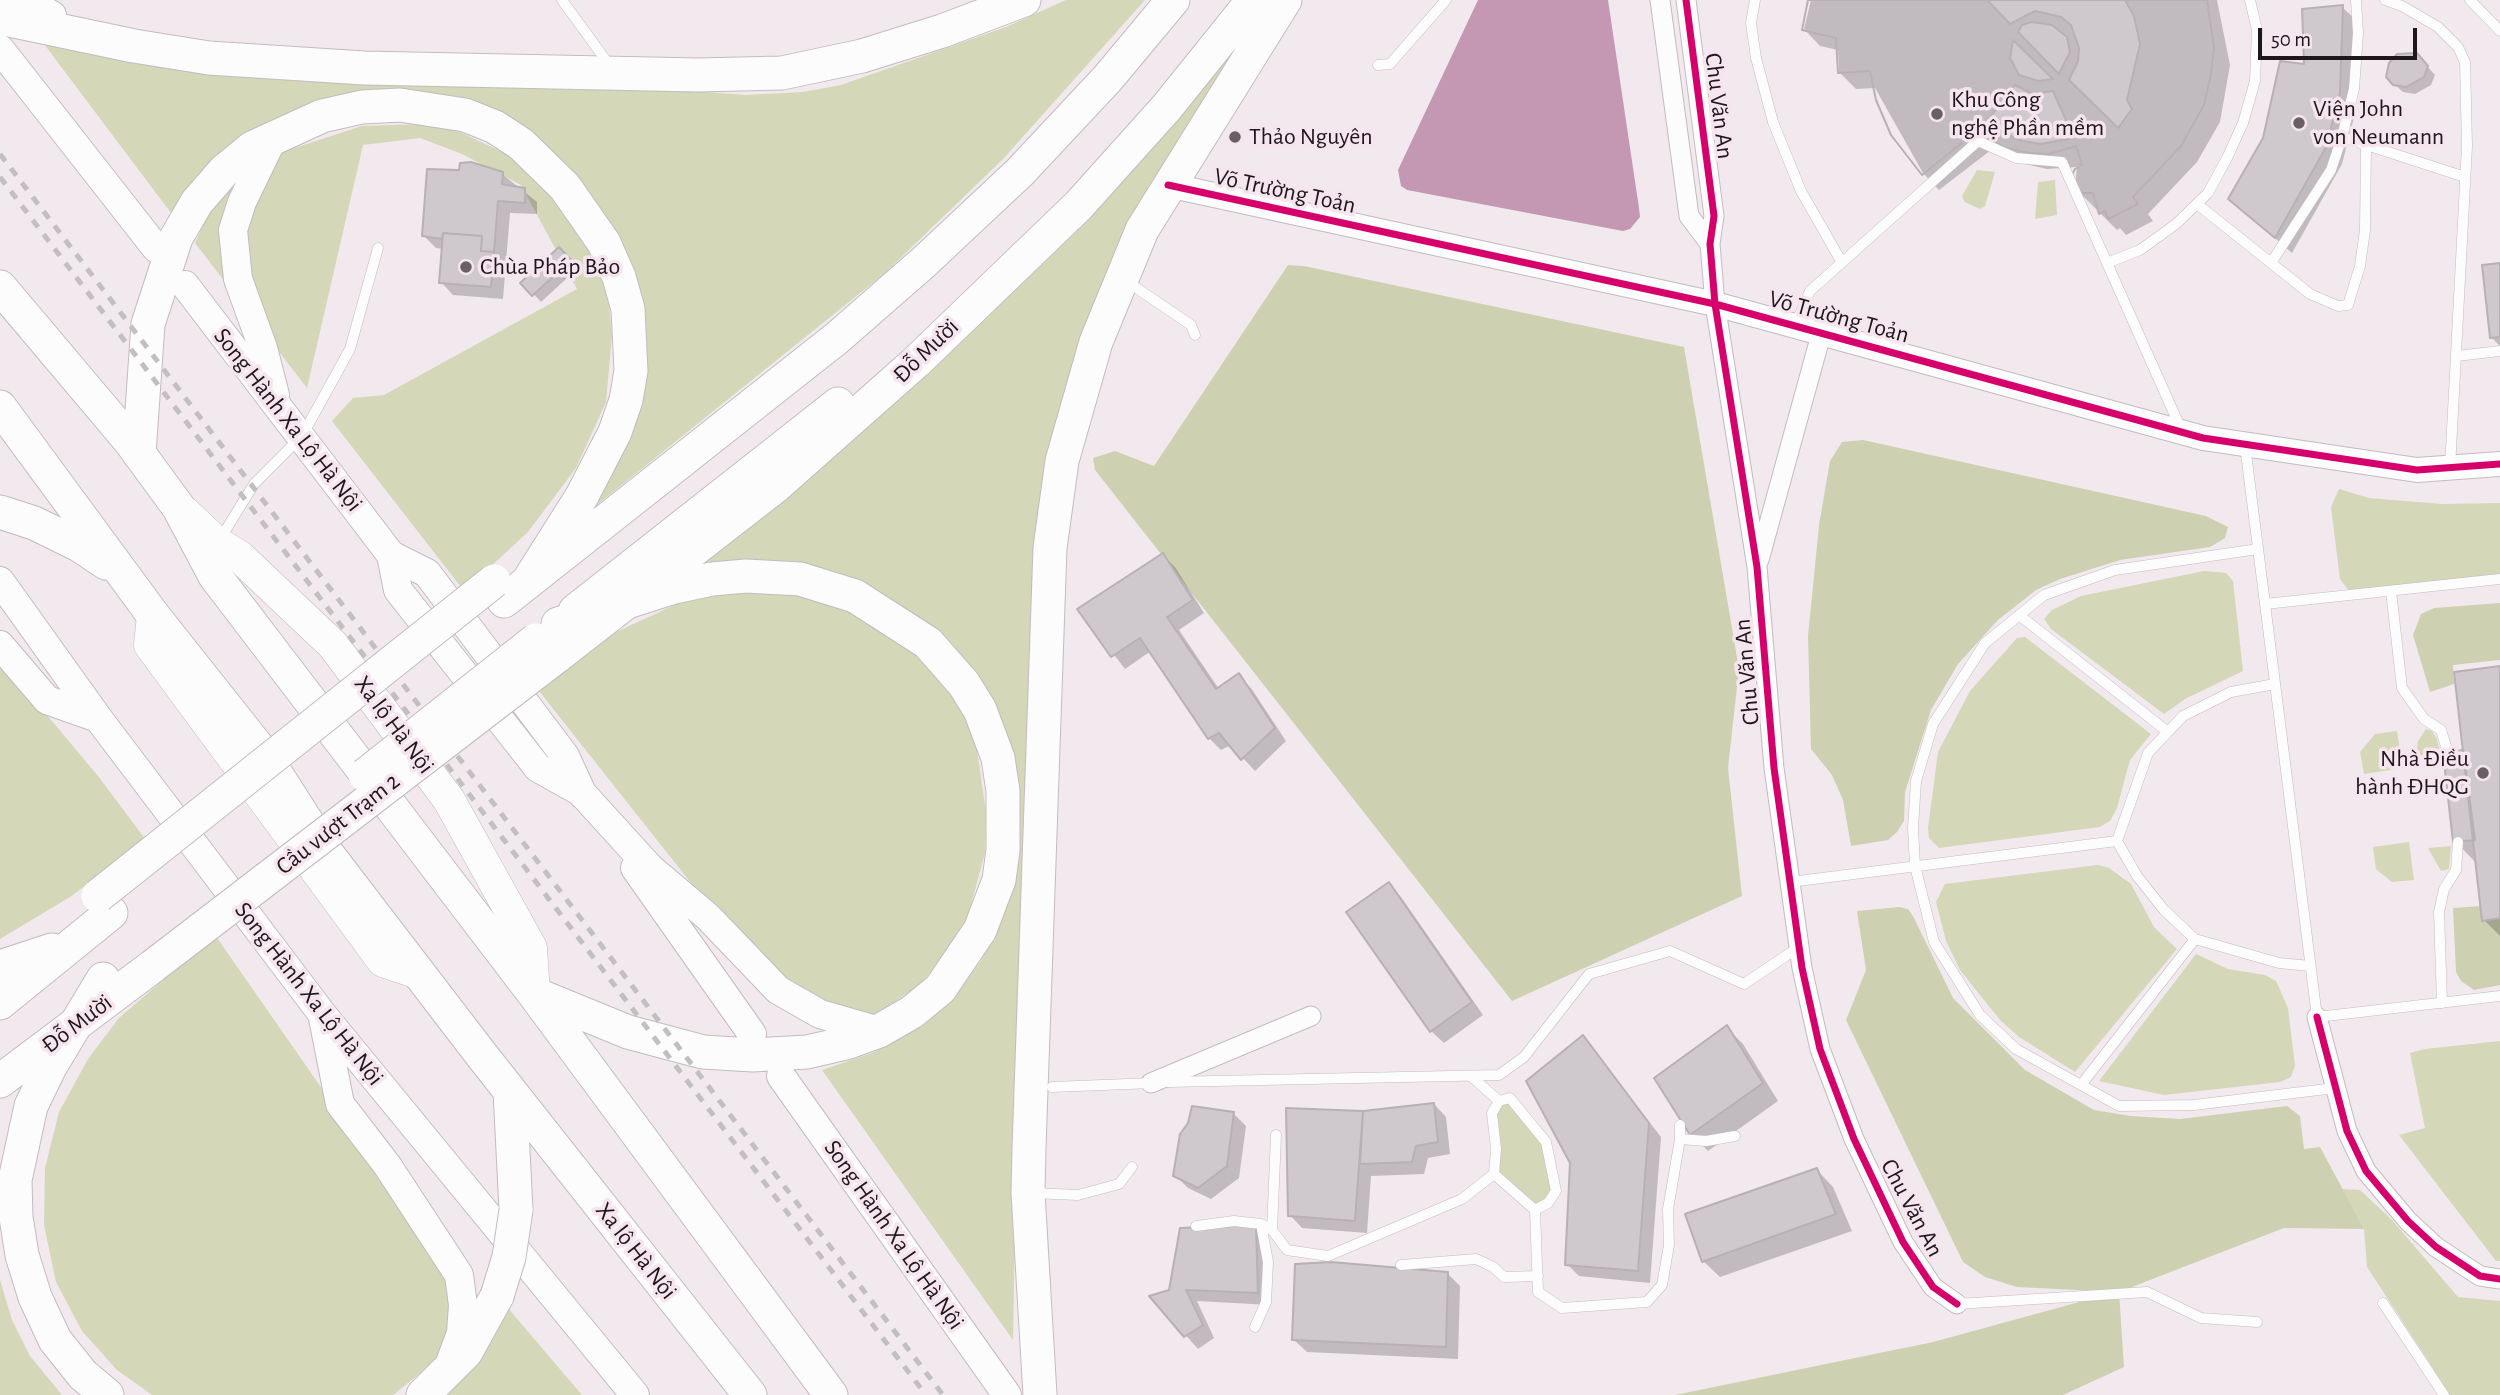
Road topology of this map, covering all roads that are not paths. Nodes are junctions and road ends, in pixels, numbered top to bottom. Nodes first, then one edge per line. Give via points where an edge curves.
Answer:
1 (562, 0) edge
2 (965, 0) edge
3 (1024, 0) edge
4 (1173, 0) edge
5 (1239, 0) edge
6 (1253, 0) edge
7 (1287, 0) edge
8 (1446, 0) edge
9 (1660, 0) edge
10 (1686, 0) edge
11 (1755, 0) edge
12 (2250, 0) edge
13 (2356, 0) edge
14 (2385, 0) edge
15 (2470, 0) edge
16 (0, 1) edge
17 (2404, 3) edge
18 (38, 7) edge
19 (0, 8) edge
20 (2500, 31) edge
21 (0, 49) edge
22 (604, 59) junction
23 (1377, 65) dead end
24 (274, 136) junction
25 (2342, 137) junction
26 (2366, 145) junction
27 (2465, 177) junction
28 (1176, 187) junction
29 (2197, 204) junction
30 (1710, 244) junction
31 (156, 248) dead end
32 (378, 248) dead end
33 (1841, 261) junction
34 (2106, 263) junction
35 (2271, 263) junction
36 (185, 285) dead end
37 (0, 287) edge
38 (1135, 287) junction
39 (1715, 304) junction
40 (1796, 325) junction
41 (1822, 331) junction
42 (1195, 335) dead end
43 (2500, 351) edge
44 (2457, 356) junction
45 (0, 407) edge
46 (278, 408) junction
47 (2183, 433) junction
48 (302, 436) junction
49 (2245, 445) junction
50 (139, 454) junction
51 (2500, 464) edge
52 (2450, 469) junction
53 (0, 512) edge
54 (2258, 549) junction
55 (212, 551) junction
56 (1757, 567) junction
57 (123, 574) junction
58 (2500, 579) edge
59 (0, 581) edge
60 (508, 589) junction
61 (2391, 591) junction
62 (623, 603) junction
63 (2265, 604) junction
64 (2019, 615) junction
65 (550, 640) junction
66 (0, 645) edge
67 (2275, 684) junction
68 (98, 718) junction
69 (2168, 732) junction
70 (2448, 753) dead end
71 (581, 792) junction
72 (2117, 841) junction
73 (2458, 842) dead end
74 (1915, 866) junction
75 (1790, 882) junction
76 (104, 904) junction
77 (2195, 939) junction
78 (74, 942) junction
79 (1799, 947) junction
80 (148, 958) junction
81 (2310, 966) junction
82 (8, 969) edge
83 (103, 979) junction
84 (534, 994) junction
85 (2500, 996) edge
86 (0, 1003) edge
87 (2442, 1003) junction
88 (323, 1015) junction
89 (1311, 1016) dead end
90 (2317, 1017) junction
91 (74, 1028) junction
92 (880, 1031) junction
93 (752, 1034) dead end
94 (0, 1057) edge
95 (782, 1076) dead end
96 (1472, 1077) junction
97 (0, 1081) edge
98 (1151, 1083) junction
99 (2081, 1085) junction
100 (1052, 1087) junction
101 (2335, 1088) junction
102 (510, 1091) junction
103 (1499, 1101) junction
104 (1680, 1125) dead end
105 (1276, 1135) dead end
106 (1735, 1136) dead end
107 (1680, 1139) junction
108 (1029, 1148) junction
109 (1132, 1167) dead end
110 (1494, 1174) junction
111 (1028, 1193) junction
112 (1535, 1210) junction
113 (1261, 1224) junction
114 (1196, 1226) dead end
115 (1272, 1230) junction
116 (1401, 1265) dead end
117 (1538, 1276) junction
118 (2500, 1279) edge
119 (1033, 1292) junction
120 (2383, 1303) dead end
121 (1957, 1304) joint
122 (2257, 1322) dead end
123 (1255, 1327) dead end
124 (434, 1384) edge
125 (107, 1395) edge
126 (635, 1395) edge
127 (750, 1395) edge
128 (831, 1395) edge
129 (1007, 1395) edge
130 (1040, 1395) edge
131 (1063, 1395) edge
132 (2444, 1395) edge

1 - 22 lane
2 - 22 highway via 858,36 782,53
3 - 19 highway via 862,56 782,73 698,75 364,68 209,58 5,19
4 - 60 highway via 1020,172 924,262 837,338
5 - 65 highway, Đỗ Mười via 1095,168 974,285 849,395
6 - 62 highway, Đỗ Mười via 1167,107 1079,205 916,362 776,486
7 - 28 highway
8 - 23 lane via 1390,64
9 - 30 street, Chu Văn An via 1689,216
10 - 30 street, Chu Văn An via 1714,216
11 - 33 lane via 1751,23 1756,58 1773,122 1801,191
12 - 29 lane via 2258,30 2255,81 2227,159
13 - 25 lane via 2354,89
14 - 17 lane
15 - 20 lane
16 - 18 highway
17 - 27 lane via 2438,27 2458,47 2465,62
18 - 22 highway via 159,34 288,49
21 - 31 main road
24 - 46 main road via 233,230 234,254
24 - 50 highway via 223,171 176,238 148,324
24 - 60 highway via 321,116 362,107 400,105 465,115 521,144 587,215 619,277 628,309 631,371 626,400 601,463 563,527
25 - 26 lane
25 - 35 lane via 2331,170
26 - 27 lane
26 - 35 lane via 2365,230 2348,305 2338,306 2310,294
27 - 44 lane
28 - 38 highway
28 - 39 street, Võ Trường Toản
28 - 108 highway via 1142,230 1096,342 1062,461 1050,548
29 - 34 lane via 2140,250
29 - 35 lane
30 - 39 street, Chu Văn An
32 - 48 lane via 349,349
33 - 34 lane via 1978,141 2030,161 2062,162
33 - 40 lane via 1810,291
34 - 47 lane
36 - 46 main road, Song Hành Xa Lộ Hà Nội
37 - 50 highway, Xa lộ Hà Nội
38 - 42 lane via 1191,324
38 - 100 highway via 1074,464 1066,544
39 - 40 street, Võ Trường Toản
39 - 56 street, Chu Văn An
40 - 41 street, Võ Trường Toản
41 - 47 street, Võ Trường Toản
41 - 56 street, Chu Văn An
43 - 44 lane
44 - 52 lane
45 - 57 highway, Xa lộ Hà Nội
46 - 48 main road, Song Hành Xa Lộ Hà Nội
47 - 49 street, Võ Trường Toản
48 - 55 lane via 254,484
48 - 71 main road, Song Hành Xa Lộ Hà Nội via 391,555 398,590 538,768
49 - 52 street, Võ Trường Toản via 2417,470
49 - 54 lane
50 - 55 highway, Xa lộ Hà Nội
51 - 52 street, Võ Trường Toản
53 - 57 highway via 79,545
54 - 63 lane
54 - 64 lane via 2115,570 2044,595
55 - 84 highway, Xa lộ Hà Nội via 215,576
55 - 84 main road, Xa lộ Hà Nội via 240,557 333,645 449,800 531,948
56 - 75 street, Chu Văn An via 1774,768
57 - 102 highway, Xa lộ Hà Nội via 264,755 326,852
58 - 61 lane
59 - 68 main road, Song Hành Xa Lộ Hà Nội
60 - 76 highway
61 - 63 lane
61 - 70 lane via 2402,688 2424,719 2441,730
62 - 65 highway, Đỗ Mười
62 - 92 highway via 712,579 800,579 855,596 928,643 980,710 998,758 1004,822 999,880 980,930 940,989
63 - 67 lane
64 - 69 lane
64 - 74 lane via 1985,643 1933,724 1916,781
65 - 80 highway, Cầu vượt Trạm 2, bridge
66 - 68 main road via 47,700
67 - 69 lane via 2231,692 2182,716
67 - 81 lane
68 - 88 main road, Song Hành Xa Lộ Hà Nội
69 - 72 lane via 2148,754
71 - 92 main road via 650,868 708,917 778,990 820,1014
71 - 93 main road, Song Hành Xa Lộ Hà Nội
72 - 74 lane
72 - 77 lane via 2164,910
73 - 87 lane via 2456,870 2444,889 2439,912
74 - 75 lane
74 - 99 lane via 1934,942 1980,1015 2016,1049
75 - 79 street, Chu Văn An
76 - 78 highway
76 - 82 highway
77 - 81 lane via 2279,963
77 - 99 lane
78 - 82 highway
78 - 86 highway
79 - 96 lane via 1744,984 1670,951 1589,974 1511,1069
79 - 121 street, Chu Văn An via 1820,1049 1854,1139 1903,1242 1933,1287
80 - 83 highway, Đỗ Mười
80 - 91 highway, Đỗ Mười
81 - 90 lane
83 - 91 highway
83 - 94 highway, Đỗ Mười
84 - 92 highway via 628,1032 703,1052 807,1052
84 - 128 highway, Xa lộ Hà Nội
85 - 87 lane
87 - 90 lane
88 - 124 main road via 340,1104 459,1275 461,1333
88 - 126 main road, Song Hành Xa Lộ Hà Nội
89 - 98 street
90 - 101 street
91 - 97 highway, Đỗ Mười
91 - 125 highway via 32,1106 20,1144 16,1217 34,1297 55,1340 83,1375
95 - 129 main road, Song Hành Xa Lộ Hà Nội
96 - 98 lane
96 - 103 lane
98 - 100 lane
99 - 101 lane via 2119,1106 2194,1105
100 - 108 highway via 1051,1110
101 - 118 street via 2347,1131 2366,1171 2408,1221 2436,1247 2480,1276
102 - 124 highway, bridge via 516,1210 509,1257 496,1296 466,1352
102 - 127 highway, Xa lộ Hà Nội
103 - 110 lane via 1492,1113
103 - 112 lane via 1510,1098 1546,1142 1556,1191 1548,1203
104 - 107 lane
105 - 115 lane
106 - 107 lane
107 - 117 lane via 1662,1285 1647,1302 1562,1308 1538,1292
108 - 111 highway
109 - 111 lane via 1119,1184 1078,1195
110 - 112 lane
110 - 115 lane via 1462,1199 1328,1256 1287,1250
111 - 119 highway
112 - 117 lane
113 - 114 lane via 1234,1221
113 - 115 lane
113 - 123 lane via 1268,1262 1266,1302
116 - 117 lane via 1476,1259 1503,1277
119 - 130 highway
119 - 131 highway
120 - 132 lane
121 - 122 lane via 2147,1292 2202,1318

